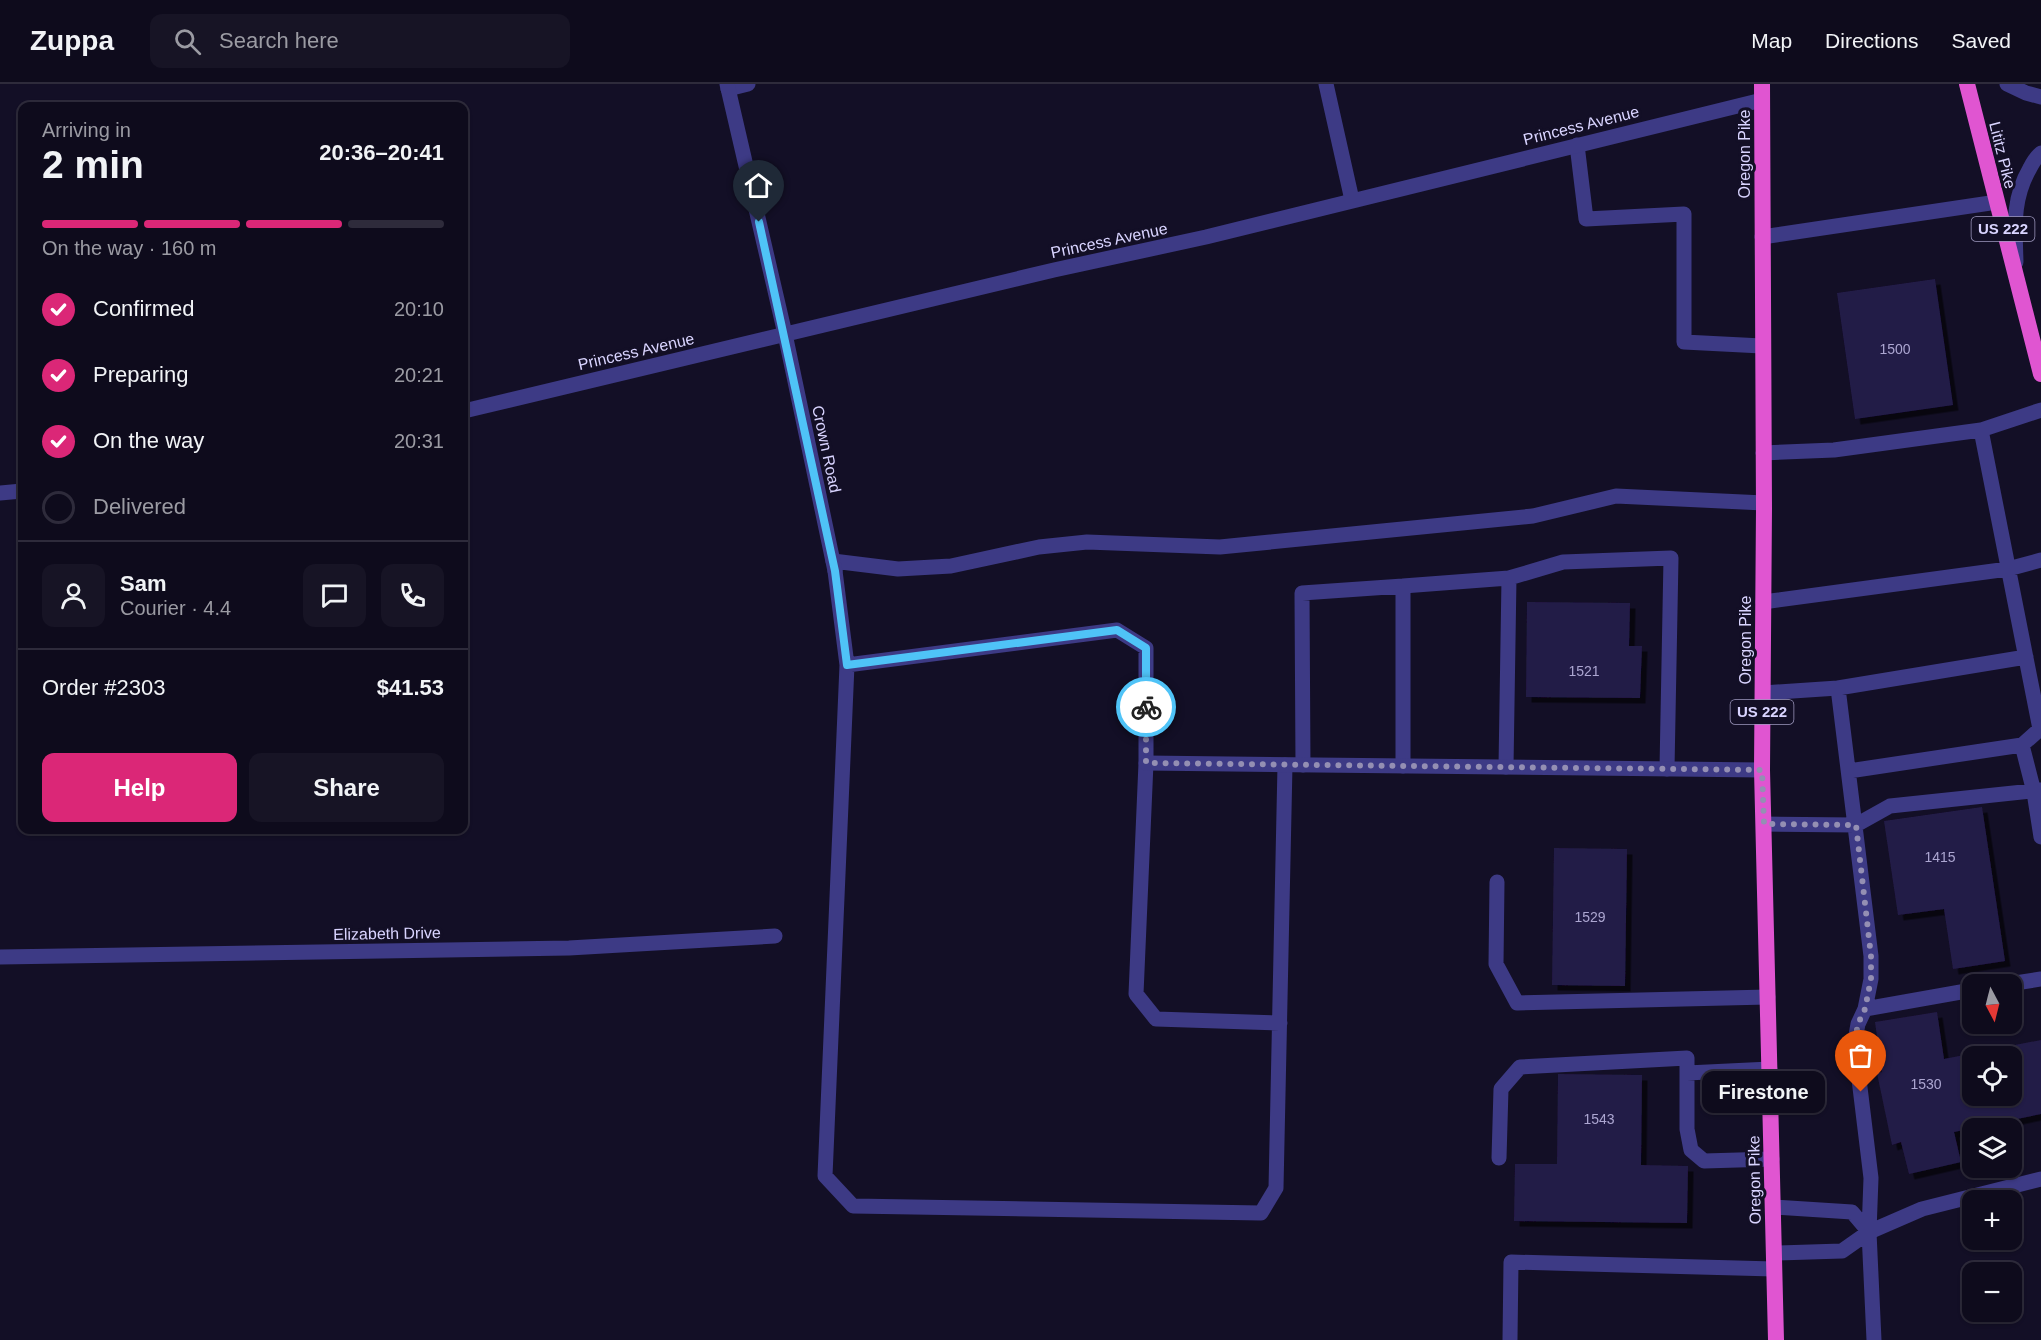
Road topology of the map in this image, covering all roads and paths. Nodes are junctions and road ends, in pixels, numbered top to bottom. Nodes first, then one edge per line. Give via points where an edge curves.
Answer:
1 (748, 84) edge
2 (1326, 84) edge
3 (1967, 84) edge
4 (2007, 84) edge
5 (727, 86) edge
6 (1762, 92) edge
7 (2041, 97) edge
8 (1577, 145) junction
9 (2041, 153) edge
10 (1352, 200) junction
11 (1997, 202) junction
12 (1762, 237) junction
13 (2017, 283) junction
14 (784, 334) junction
15 (1762, 346) junction
16 (2041, 374) edge
17 (468, 410) edge
18 (2041, 410) edge
19 (1981, 430) junction
20 (1763, 453) junction
21 (18, 491) edge
22 (0, 493) edge
23 (1764, 503) junction
24 (2041, 560) edge
25 (834, 566) junction
26 (2008, 569) junction
27 (1509, 578) junction
28 (1402, 586) junction
29 (1763, 602) junction
30 (2026, 657) junction
31 (847, 665) junction
32 (1838, 688) junction
33 (1762, 693) junction
34 (2022, 745) junction
35 (1146, 763) junction
36 (1285, 765) junction
37 (1303, 765) junction
38 (1403, 766) junction
39 (1506, 767) junction
40 (1666, 769) junction
41 (1762, 770) junction
42 (1849, 771) junction
43 (2037, 791) edge
44 (1764, 824) junction
45 (1856, 825) junction
46 (2041, 837) edge
47 (1497, 882) dead end
48 (775, 936) dead end
49 (0, 957) edge
50 (2041, 979) edge
51 (2022, 982) edge
52 (1962, 992) edge
53 (1768, 997) junction
54 (1865, 1009) junction
55 (1280, 1023) junction
56 (1770, 1069) junction
57 (1687, 1073) junction
58 (1499, 1158) dead end
59 (1772, 1159) junction
60 (2041, 1179) edge
61 (1773, 1207) junction
62 (1869, 1232) junction
63 (1774, 1261) junction
64 (1510, 1340) edge
65 (1776, 1340) edge
66 (1874, 1340) edge

1 - 5 street
2 - 10 street
3 - 11 highway, Lititz Pike / US 222
4 - 7 street
5 - 14 street, Crown Road
6 - 8 street, Princess Avenue
6 - 12 highway, Oregon Pike / US 222
8 - 10 street, Princess Avenue
8 - 15 street via 1586,219 1684,214 1684,342
9 - 13 street via 2024,179 2015,210
10 - 14 street, Princess Avenue
11 - 12 street
11 - 13 highway, Lititz Pike / US 222
12 - 15 highway, Oregon Pike / US 222
13 - 16 highway, Lititz Pike / US 222
14 - 17 street, Princess Avenue
14 - 25 street, Crown Road
15 - 20 highway, Oregon Pike / US 222
18 - 19 street
19 - 20 street via 1834,450
19 - 26 street
20 - 23 highway, Oregon Pike / US 222
21 - 22 street
23 - 25 street via 1616,496 1533,516 1220,547 1087,542 1039,547 951,566
23 - 29 highway, Oregon Pike / US 222
24 - 26 street
25 - 31 street, Crown Road
26 - 29 street
26 - 30 street
27 - 28 street
27 - 39 street
27 - 40 street via 1563,562 1671,558
28 - 37 street via 1302,593
28 - 38 street
29 - 33 highway, Oregon Pike / US 222
30 - 32 street
30 - 34 street via 2040,729
31 - 35 street via 1117,630 1146,648
31 - 55 street, Crown Road via 825,1176 853,1206 1261,1213 1276,1188
32 - 33 street
32 - 42 street
33 - 41 highway, Oregon Pike / US 222
34 - 42 street
34 - 43 street
35 - 36 street
35 - 55 street via 1136,994 1156,1019
36 - 37 street
36 - 55 street
37 - 38 street
38 - 39 street
39 - 40 street
40 - 41 street
41 - 44 highway, Oregon Pike / US 222
42 - 45 street
43 - 45 street via 1890,806
43 - 46 street
44 - 45 street
44 - 53 highway, Oregon Pike / US 222
45 - 54 street via 1871,956
47 - 53 street via 1496,964 1517,1003
48 - 49 street, Elizabeth Drive via 569,948
50 - 51 street
52 - 54 street
53 - 56 highway, Oregon Pike / US 222
54 - 62 street via 1856,1035 1871,1178
56 - 57 street
56 - 59 highway, Oregon Pike / US 222
57 - 58 street via 1687,1058 1520,1067 1501,1089
57 - 59 street via 1687,1129 1692,1150 1704,1161
59 - 61 highway, Oregon Pike / US 222
60 - 62 street via 1922,1209
61 - 62 street via 1852,1212
61 - 63 highway, Oregon Pike / US 222
62 - 63 street via 1842,1251
62 - 66 street
63 - 64 street via 1511,1262
63 - 65 highway, Oregon Pike / US 222

